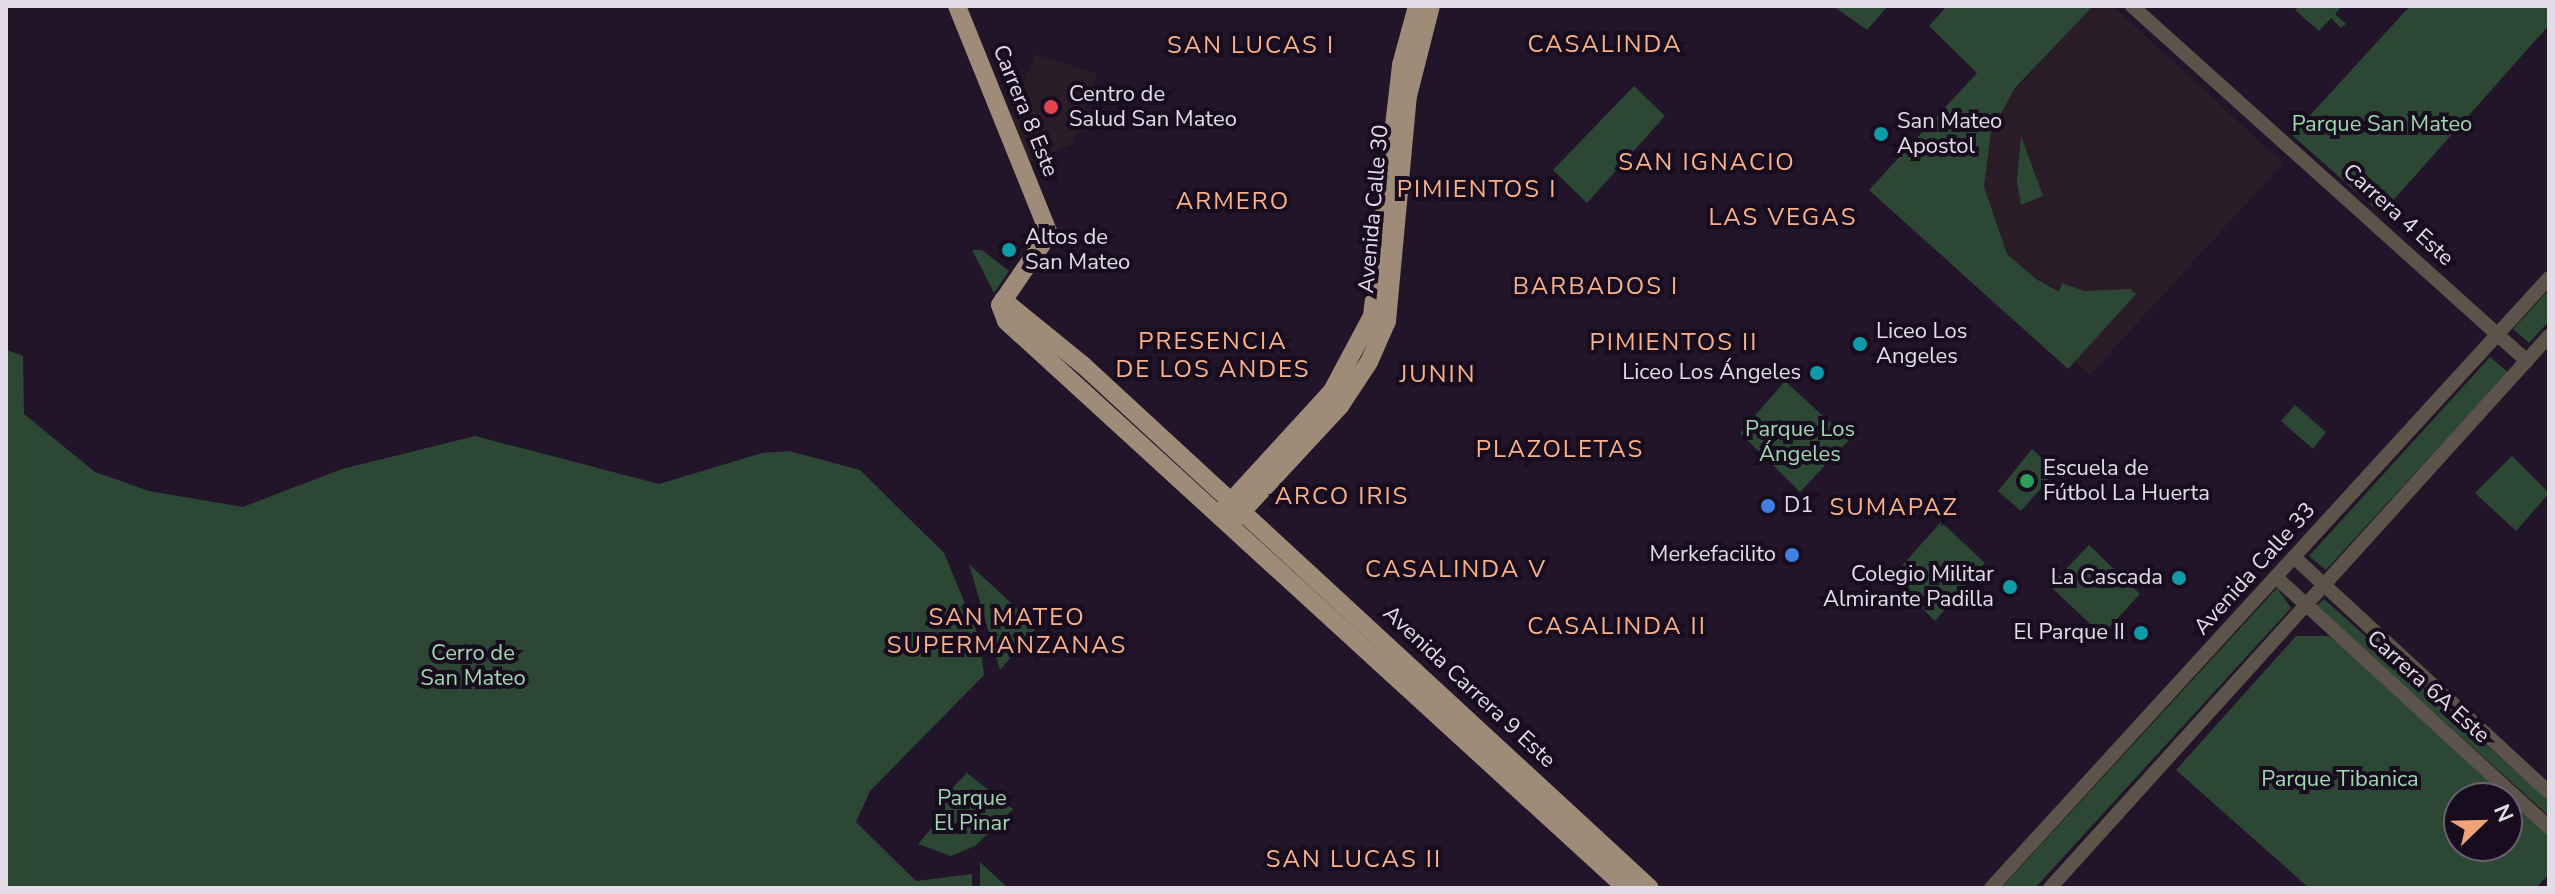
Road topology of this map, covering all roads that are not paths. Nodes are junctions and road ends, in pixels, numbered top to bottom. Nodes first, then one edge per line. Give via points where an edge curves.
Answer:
1 (957, 6) edge
2 (1417, 6) edge
3 (1431, 6) edge
4 (2132, 6) edge
5 (2549, 278) edge
6 (1002, 302) joint
7 (2498, 335) junction
8 (2549, 336) edge
9 (2527, 361) junction
10 (1230, 513) junction
11 (2295, 558) junction
12 (2278, 579) junction
13 (2324, 586) junction
14 (2307, 605) junction
15 (2549, 792) edge
16 (2549, 827) edge
17 (1626, 888) edge
18 (1650, 888) edge
19 (1991, 888) edge
20 (2050, 888) edge

1 - 6 main road, Carrera 8 Este via 1049,234
2 - 10 main road, Avenida Calle 30 via 1399,76 1372,316 1332,391
3 - 10 main road, Avenida Calle 30 via 1408,96 1387,321 1369,362 1340,406
4 - 7 street, Carrera 4 Este
5 - 7 street, Avenida Calle 33
6 - 10 main road, Avenida Carrera 9 Este via 1083,365
7 - 9 street, Carrera 4 Este
7 - 11 street, Avenida Calle 33
8 - 9 street
9 - 13 street
10 - 17 main road, Avenida Carrera 9 Este
10 - 18 main road, Avenida Carrera 9 Este
11 - 12 street, Avenida Calle 33
11 - 13 street, Carrera 6A Este
12 - 14 street, Carrera 6A Este
12 - 19 street, Avenida Calle 33
13 - 14 street
13 - 15 street, Carrera 6A Este
14 - 16 street, Carrera 6A Este
14 - 20 street

